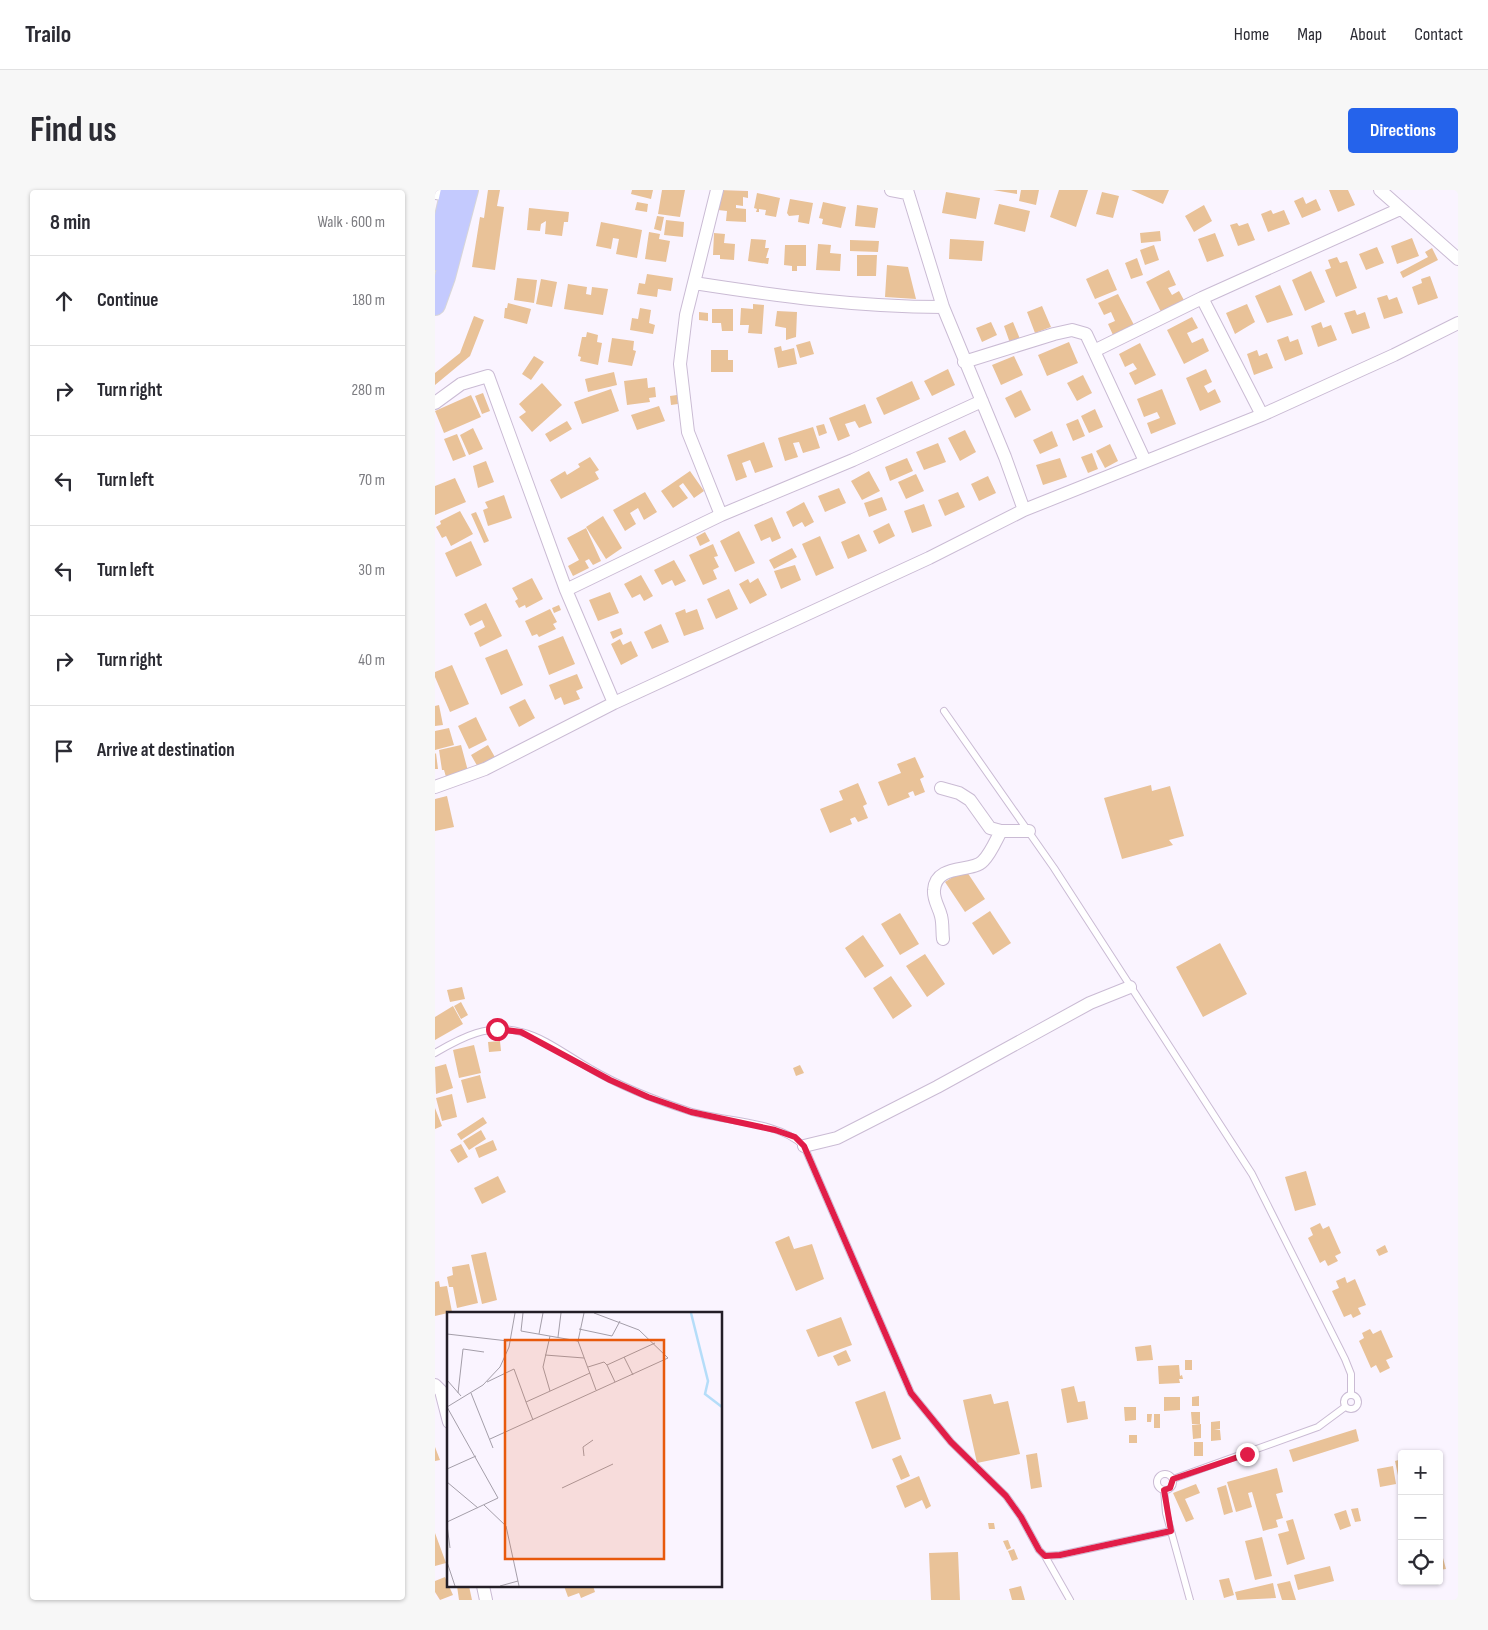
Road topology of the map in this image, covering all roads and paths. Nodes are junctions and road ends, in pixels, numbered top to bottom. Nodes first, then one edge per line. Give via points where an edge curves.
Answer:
1 (717, 190) edge
2 (891, 190) edge
3 (1379, 190) edge
4 (907, 191) edge
5 (451, 192) edge
6 (1400, 209) junction
7 (1458, 259) edge
8 (435, 260) edge
9 (693, 283) junction
10 (1202, 298) junction
11 (435, 305) edge
12 (943, 306) junction
13 (1458, 323) edge
14 (1094, 351) junction
15 (964, 362) junction
16 (983, 401) junction
17 (435, 403) edge
18 (1262, 415) junction
19 (1145, 461) junction
20 (1024, 510) junction
21 (721, 515) junction
22 (566, 590) junction
23 (614, 703) junction
24 (944, 711) dead end
25 (435, 787) edge
26 (941, 788) dead end
27 (1001, 831) junction
28 (1029, 831) junction
29 (943, 939) dead end
30 (1130, 987) junction
31 (435, 1053) edge
32 (804, 1146) junction
33 (435, 1385) edge
34 (1351, 1395) junction
35 (1345, 1407) junction
36 (447, 1414) edge
37 (1173, 1479) junction
38 (1164, 1490) junction
39 (1171, 1531) junction
40 (1045, 1556) junction
41 (1070, 1600) edge
42 (1190, 1600) edge

1 - 9 street
2 - 4 street
3 - 6 street
4 - 12 street
5 - 8 main road
5 - 11 main road via 448,268
6 - 7 street
6 - 10 street
9 - 12 street via 817,301
9 - 21 street via 680,364 688,432
10 - 14 street
10 - 18 street
12 - 15 street
13 - 18 street
14 - 15 street via 1086,334 1072,330
14 - 19 street
15 - 16 street
16 - 20 street
16 - 21 street
17 - 22 street via 461,384 488,376
18 - 19 street
19 - 20 street
20 - 23 street via 929,558
21 - 22 street
22 - 23 street
23 - 25 street via 485,769
24 - 28 lane
26 - 27 street via 969,800 990,828
27 - 28 street
27 - 29 street via 983,861 976,866 952,870 938,879 933,888
28 - 30 lane
30 - 32 street via 1090,1004 837,1138
30 - 34 lane via 1267,1200 1349,1368
31 - 32 lane via 483,1030 521,1032 648,1097 691,1112 775,1130 795,1137
32 - 40 lane via 911,1393 951,1442 1006,1496
33 - 36 street via 441,1391
34 - 35 lane via 1344,1401
34 - 35 lane via 1357,1398 1357,1407 1351,1410
35 - 37 lane via 1318,1427
37 - 38 lane via 1170,1488
37 - 38 lane via 1166,1473 1159,1475 1157,1484
38 - 39 lane
39 - 40 lane
39 - 42 lane
40 - 41 lane

